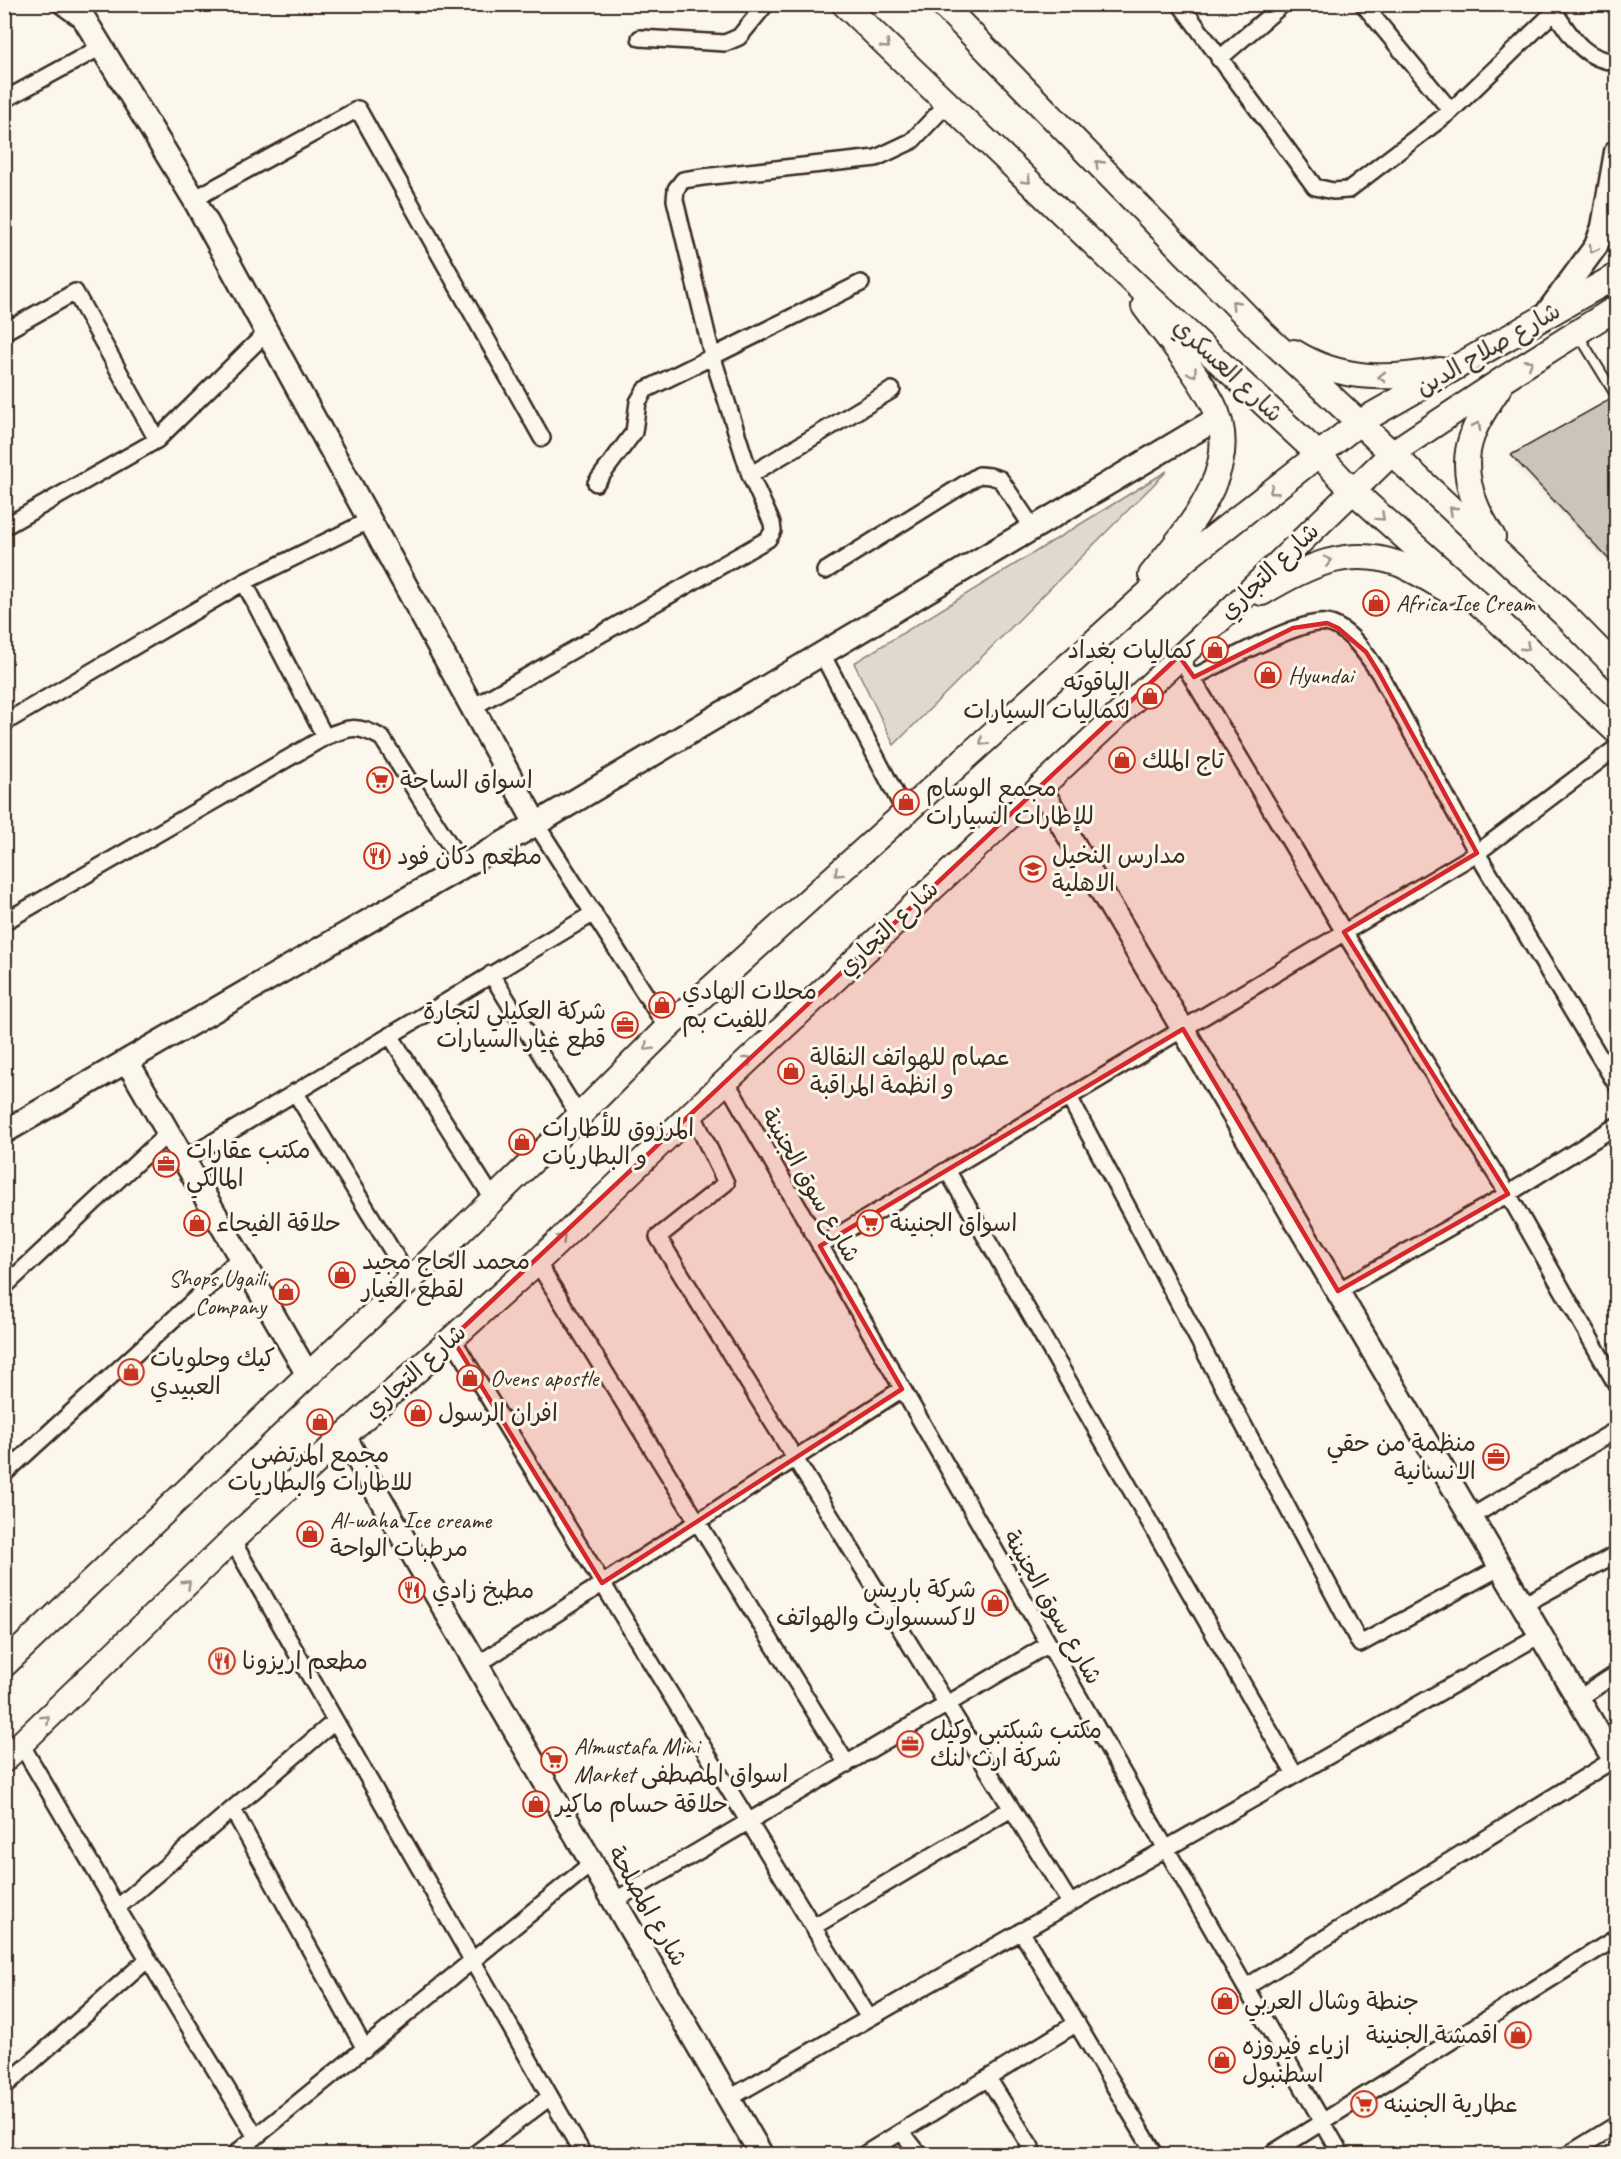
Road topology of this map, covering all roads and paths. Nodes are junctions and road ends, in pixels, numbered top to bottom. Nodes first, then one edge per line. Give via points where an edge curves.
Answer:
1 (65, 4) edge
2 (766, 4) edge
3 (843, 4) edge
4 (942, 4) edge
5 (1180, 4) edge
6 (1283, 4) edge
7 (1363, 4) edge
8 (1551, 8) edge
9 (640, 38) dead end
10 (101, 47) junction
11 (1219, 59) junction
12 (1617, 62) edge
13 (4, 100) edge
14 (947, 104) junction
15 (1450, 111) junction
16 (1617, 152) edge
17 (194, 199) junction
18 (1109, 258) junction
19 (1617, 276) edge
20 (861, 283) dead end
21 (1617, 308) edge
22 (1542, 319) junction
23 (1261, 331) junction
24 (4, 332) edge
25 (267, 332) junction
26 (1577, 333) junction
27 (712, 355) junction
28 (1479, 356) junction
29 (1505, 378) junction
30 (892, 390) dead end
31 (1617, 396) edge
32 (1218, 418) junction
33 (1360, 422) junction
34 (542, 438) dead end
35 (157, 440) junction
36 (1392, 453) junction
37 (1319, 455) junction
38 (750, 475) junction
39 (596, 483) dead end
40 (1353, 491) junction
41 (370, 520) junction
42 (4, 527) edge
43 (1034, 528) junction
44 (825, 571) dead end
45 (244, 582) junction
46 (1566, 616) junction
47 (1494, 617) junction
48 (1222, 618) junction
49 (1109, 628) junction
50 (822, 654) junction
51 (1179, 656) junction
52 (1617, 667) edge
53 (1194, 677) junction
54 (473, 707) junction
55 (4, 723) edge
56 (1617, 731) edge
57 (325, 737) junction
58 (1617, 748) edge
59 (1040, 787) junction
60 (905, 813) junction
61 (536, 824) junction
62 (1477, 853) junction
63 (463, 866) junction
64 (594, 913) junction
65 (4, 922) edge
66 (1344, 932) junction
67 (490, 974) junction
68 (667, 1028) junction
69 (1183, 1029) junction
70 (390, 1035) junction
71 (127, 1061) junction
72 (726, 1081) junction
73 (1617, 1084) edge
74 (296, 1092) junction
75 (1069, 1097) junction
76 (692, 1113) junction
77 (579, 1116) junction
78 (1617, 1126) edge
79 (4, 1132) edge
80 (168, 1133) junction
81 (183, 1160) junction
82 (947, 1170) junction
83 (1508, 1194) junction
84 (493, 1199) junction
85 (820, 1246) junction
86 (239, 1259) junction
87 (537, 1262) junction
88 (410, 1280) junction
89 (4, 1287) edge
90 (1338, 1291) junction
91 (452, 1338) junction
92 (308, 1375) junction
93 (1617, 1384) edge
94 (902, 1389) junction
95 (1617, 1430) edge
96 (344, 1436) junction
97 (795, 1458) junction
98 (4, 1474) edge
99 (1471, 1517) junction
100 (697, 1521) junction
101 (232, 1540) junction
102 (1617, 1554) edge
103 (1501, 1567) junction
104 (602, 1583) junction
105 (1523, 1605) junction
106 (1540, 1635) junction
107 (1049, 1644) junction
108 (4, 1665) edge
109 (477, 1665) junction
110 (1617, 1674) edge
111 (1578, 1699) junction
112 (947, 1705) junction
113 (335, 1721) junction
114 (13, 1752) edge
115 (1616, 1760) edge
116 (847, 1764) junction
117 (1295, 1775) junction
118 (1011, 1809) junction
119 (233, 1810) junction
120 (748, 1821) junction
121 (1166, 1849) junction
122 (592, 1863) junction
123 (614, 1901) junction
124 (1070, 1903) junction
125 (117, 1908) junction
126 (813, 1927) junction
127 (1021, 1932) junction
128 (1617, 1938) edge
129 (148, 1959) junction
130 (472, 1960) junction
131 (1246, 1988) junction
132 (870, 2018) junction
133 (1077, 2023) junction
134 (365, 2049) junction
135 (988, 2078) junction
136 (4, 2087) edge
137 (550, 2097) junction
138 (728, 2099) junction
139 (1323, 2122) junction
140 (1617, 2125) edge
141 (902, 2132) junction
142 (256, 2138) junction
143 (1031, 2147) dead end
144 (235, 2154) edge
145 (475, 2154) edge
146 (582, 2154) edge
147 (760, 2154) edge
148 (865, 2154) edge
149 (919, 2154) edge
150 (1155, 2154) edge
151 (1271, 2154) edge
152 (1341, 2154) edge
153 (1569, 2154) edge

1 - 10 street via 83,17
2 - 9 street via 740,37 725,43
3 -> 14 main road, شارع العسكري
23 -> 4 main road
5 - 11 street
6 - 11 street
7 - 15 street
8 - 12 street via 1581,48 1596,58
8 - 15 street
10 - 13 street
10 - 17 street
11 - 15 street via 1316,187 1333,191 1348,190
14 -> 18 main road, شارع العسكري
14 - 27 street via 912,141 876,158 683,180 676,189 675,200
16 -> 22 street via 1596,246
17 - 25 street
17 - 34 street via 358,109
18 -> 32 main road via 1195,376
18 - 37 main road, شارع العسكري
19 - 22 main road, شارع صلاح الدين
20 - 27 street
21 - 26 main road, شارع صلاح الدين
22 - 28 main road, شارع صلاح الدين
28 -> 23 main road via 1441,370 1365,377 1302,356
23 - 33 main road
24 - 35 street via 75,292
25 - 35 street
25 - 41 street
29 -> 26 main road, شارع صلاح الدين
26 - 31 lane
27 - 38 street
27 - 39 street via 645,390 638,402 634,432
28 - 33 main road, شارع صلاح الدين
29 - 36 main road, شارع صلاح الدين
46 -> 29 main road via 1501,549 1482,519 1469,485 1467,463 1472,436
30 - 38 street
32 - 43 street
32 - 49 main road via 1220,460 1204,504
33 - 36 main road
33 - 37 main road, شارع صلاح الدين
35 - 42 street
36 - 40 main road, شارع صلاح الدين
46 -> 36 main road
37 - 40 main road, شارع العسكري
37 -> 49 main road via 1186,558
38 - 54 street via 772,523 768,539
40 -> 47 main road, شارع العسكري
40 - 48 main road, شارع التجاري
41 - 45 street
41 - 54 street
43 - 44 street via 1000,479 978,475
43 - 50 street
45 - 55 street
45 - 57 street
46 - 52 main road
48 -> 47 main road via 1306,567 1357,557 1399,564
47 -> 56 main road, شارع العسكري
48 - 51 main road, شارع التجاري
49 -> 60 main road
50 - 60 street
50 - 61 street
51 - 53 street
51 - 59 main road, شارع التجاري
53 - 62 street via 1293,628 1327,623 1338,628 1366,652 1379,673
53 - 66 street
54 - 61 street
57 - 63 street via 350,727 371,731 382,738
57 - 65 street
58 - 62 street
59 - 69 street
72 -> 59 main road, شارع التجاري
60 -> 68 main road
61 - 63 street
61 - 64 street
62 - 66 street
62 - 73 street
63 - 71 street
64 - 67 street
64 - 68 street
66 - 69 street
66 - 83 street
67 - 70 street
67 - 77 street
68 -> 77 main road
69 - 75 street
69 - 90 street
70 - 74 street
70 - 84 street
71 - 79 street
71 - 80 street
72 - 76 main road, شارع التجاري
72 - 85 street, شارع سوق الجنينة
74 - 81 street
74 - 88 street
75 - 82 street
75 - 103 street via 1360,1644
87 -> 76 main road, شارع التجاري
76 - 97 street via 726,1183 658,1237
77 - 84 main road
78 - 83 street
80 - 81 street
80 - 89 street
81 - 86 street
82 - 85 street
82 - 117 street
83 - 90 street
83 - 93 street
84 - 88 main road
85 - 94 street, شارع سوق الجنينة
86 - 92 street
86 - 98 street
87 - 91 main road, شارع التجاري
87 - 100 street
88 - 92 main road
90 - 99 street
91 - 96 main road, شارع التجاري
91 - 104 street
92 - 108 main road
94 - 97 street
94 - 107 street, شارع سوق الجنينة
95 - 99 street
96 - 101 main road, شارع التجاري
96 - 109 street, شارع المصلحة
97 - 100 street
97 - 112 street
99 - 103 street
100 - 104 street
100 - 116 street
101 - 113 street
114 -> 101 main road, شارع التجاري
102 - 105 street
103 - 105 street
104 - 109 street
104 - 120 street
105 - 106 street
106 - 111 street
106 - 117 street
107 - 112 street
107 - 121 street, شارع سوق الجنينة
109 - 122 street, شارع المصلحة
110 - 111 street
111 - 115 street
112 - 116 street
112 - 118 street
113 - 119 street
113 - 130 street
114 - 125 street
115 - 131 street
116 - 120 street
117 - 121 street
118 - 124 street
118 - 126 street
119 - 125 street
119 - 134 street
120 - 123 street
120 - 126 street
121 - 124 street
121 - 131 street, شارع سوق الجنينة
122 - 123 street, شارع المصلحة
122 - 130 street
123 - 138 street, شارع المصلحة
124 - 127 street
125 - 129 street
126 - 132 street
127 - 132 street
127 - 133 street
128 - 139 street
129 - 136 street
129 - 142 street
130 - 134 street
130 - 137 street
131 - 139 street, شارع سوق الجنينة
132 - 138 street
133 - 135 street
133 - 150 street
134 - 142 street
135 - 141 street
135 - 143 street
137 - 145 street
137 - 146 street
138 - 147 street, شارع المصلحة
139 - 151 street
139 - 152 street, شارع سوق الجنينة
140 - 153 street
141 - 148 street
141 - 149 street
142 - 144 street

